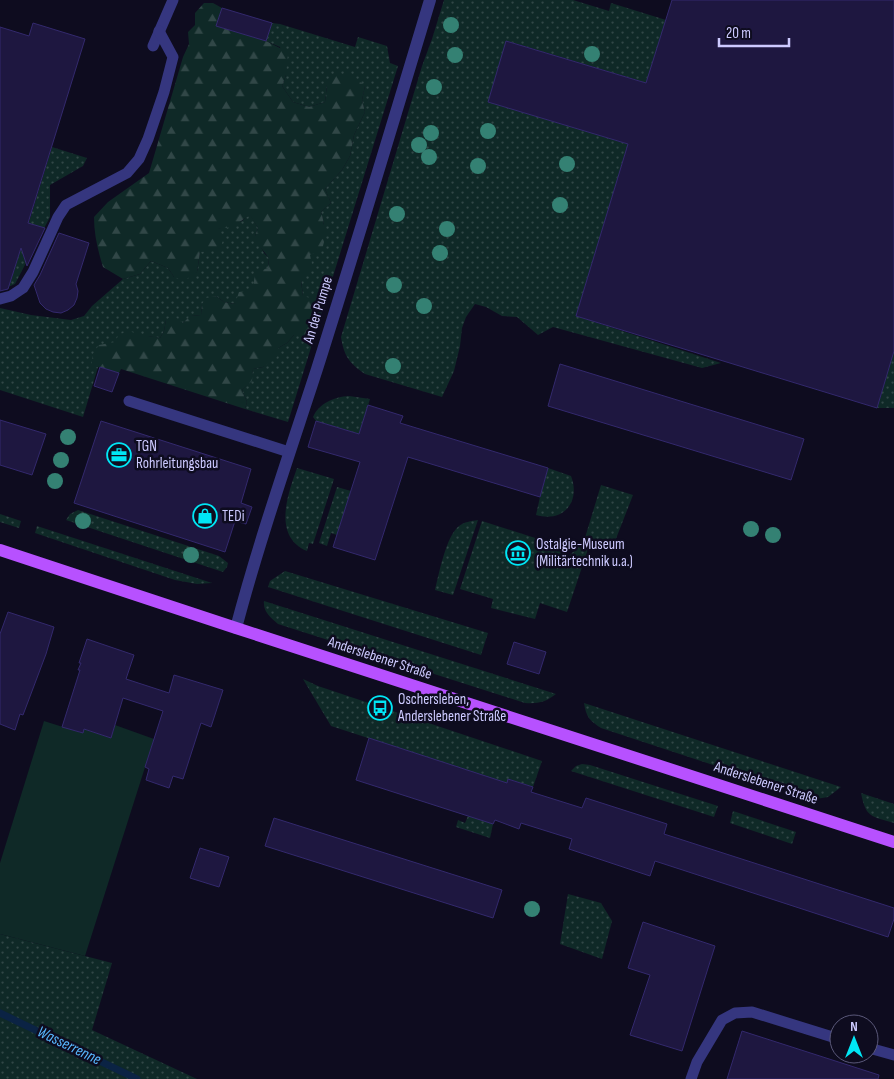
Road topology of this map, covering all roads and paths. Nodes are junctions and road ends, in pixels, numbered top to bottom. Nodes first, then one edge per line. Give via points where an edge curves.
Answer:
1 (173, 0) edge
2 (430, 0) edge
3 (159, 31) junction
4 (153, 46) dead end
5 (0, 299) edge
6 (130, 401) dead end
7 (289, 452) junction
8 (0, 550) edge
9 (236, 628) junction
10 (894, 842) edge
11 (829, 1036) edge
12 (879, 1051) edge
13 (894, 1056) edge
14 (691, 1079) edge

1 - 3 lane
2 - 7 street, An der Pumpe
3 - 4 lane
3 - 5 lane via 173,57 164,92 139,159 127,173 66,205 23,288
6 - 7 lane
7 - 9 street, An der Pumpe
8 - 9 main road, Anderslebener Straße
9 - 10 main road, Anderslebener Straße
11 - 14 lane via 752,1012 736,1012 722,1020 697,1062
12 - 13 lane

